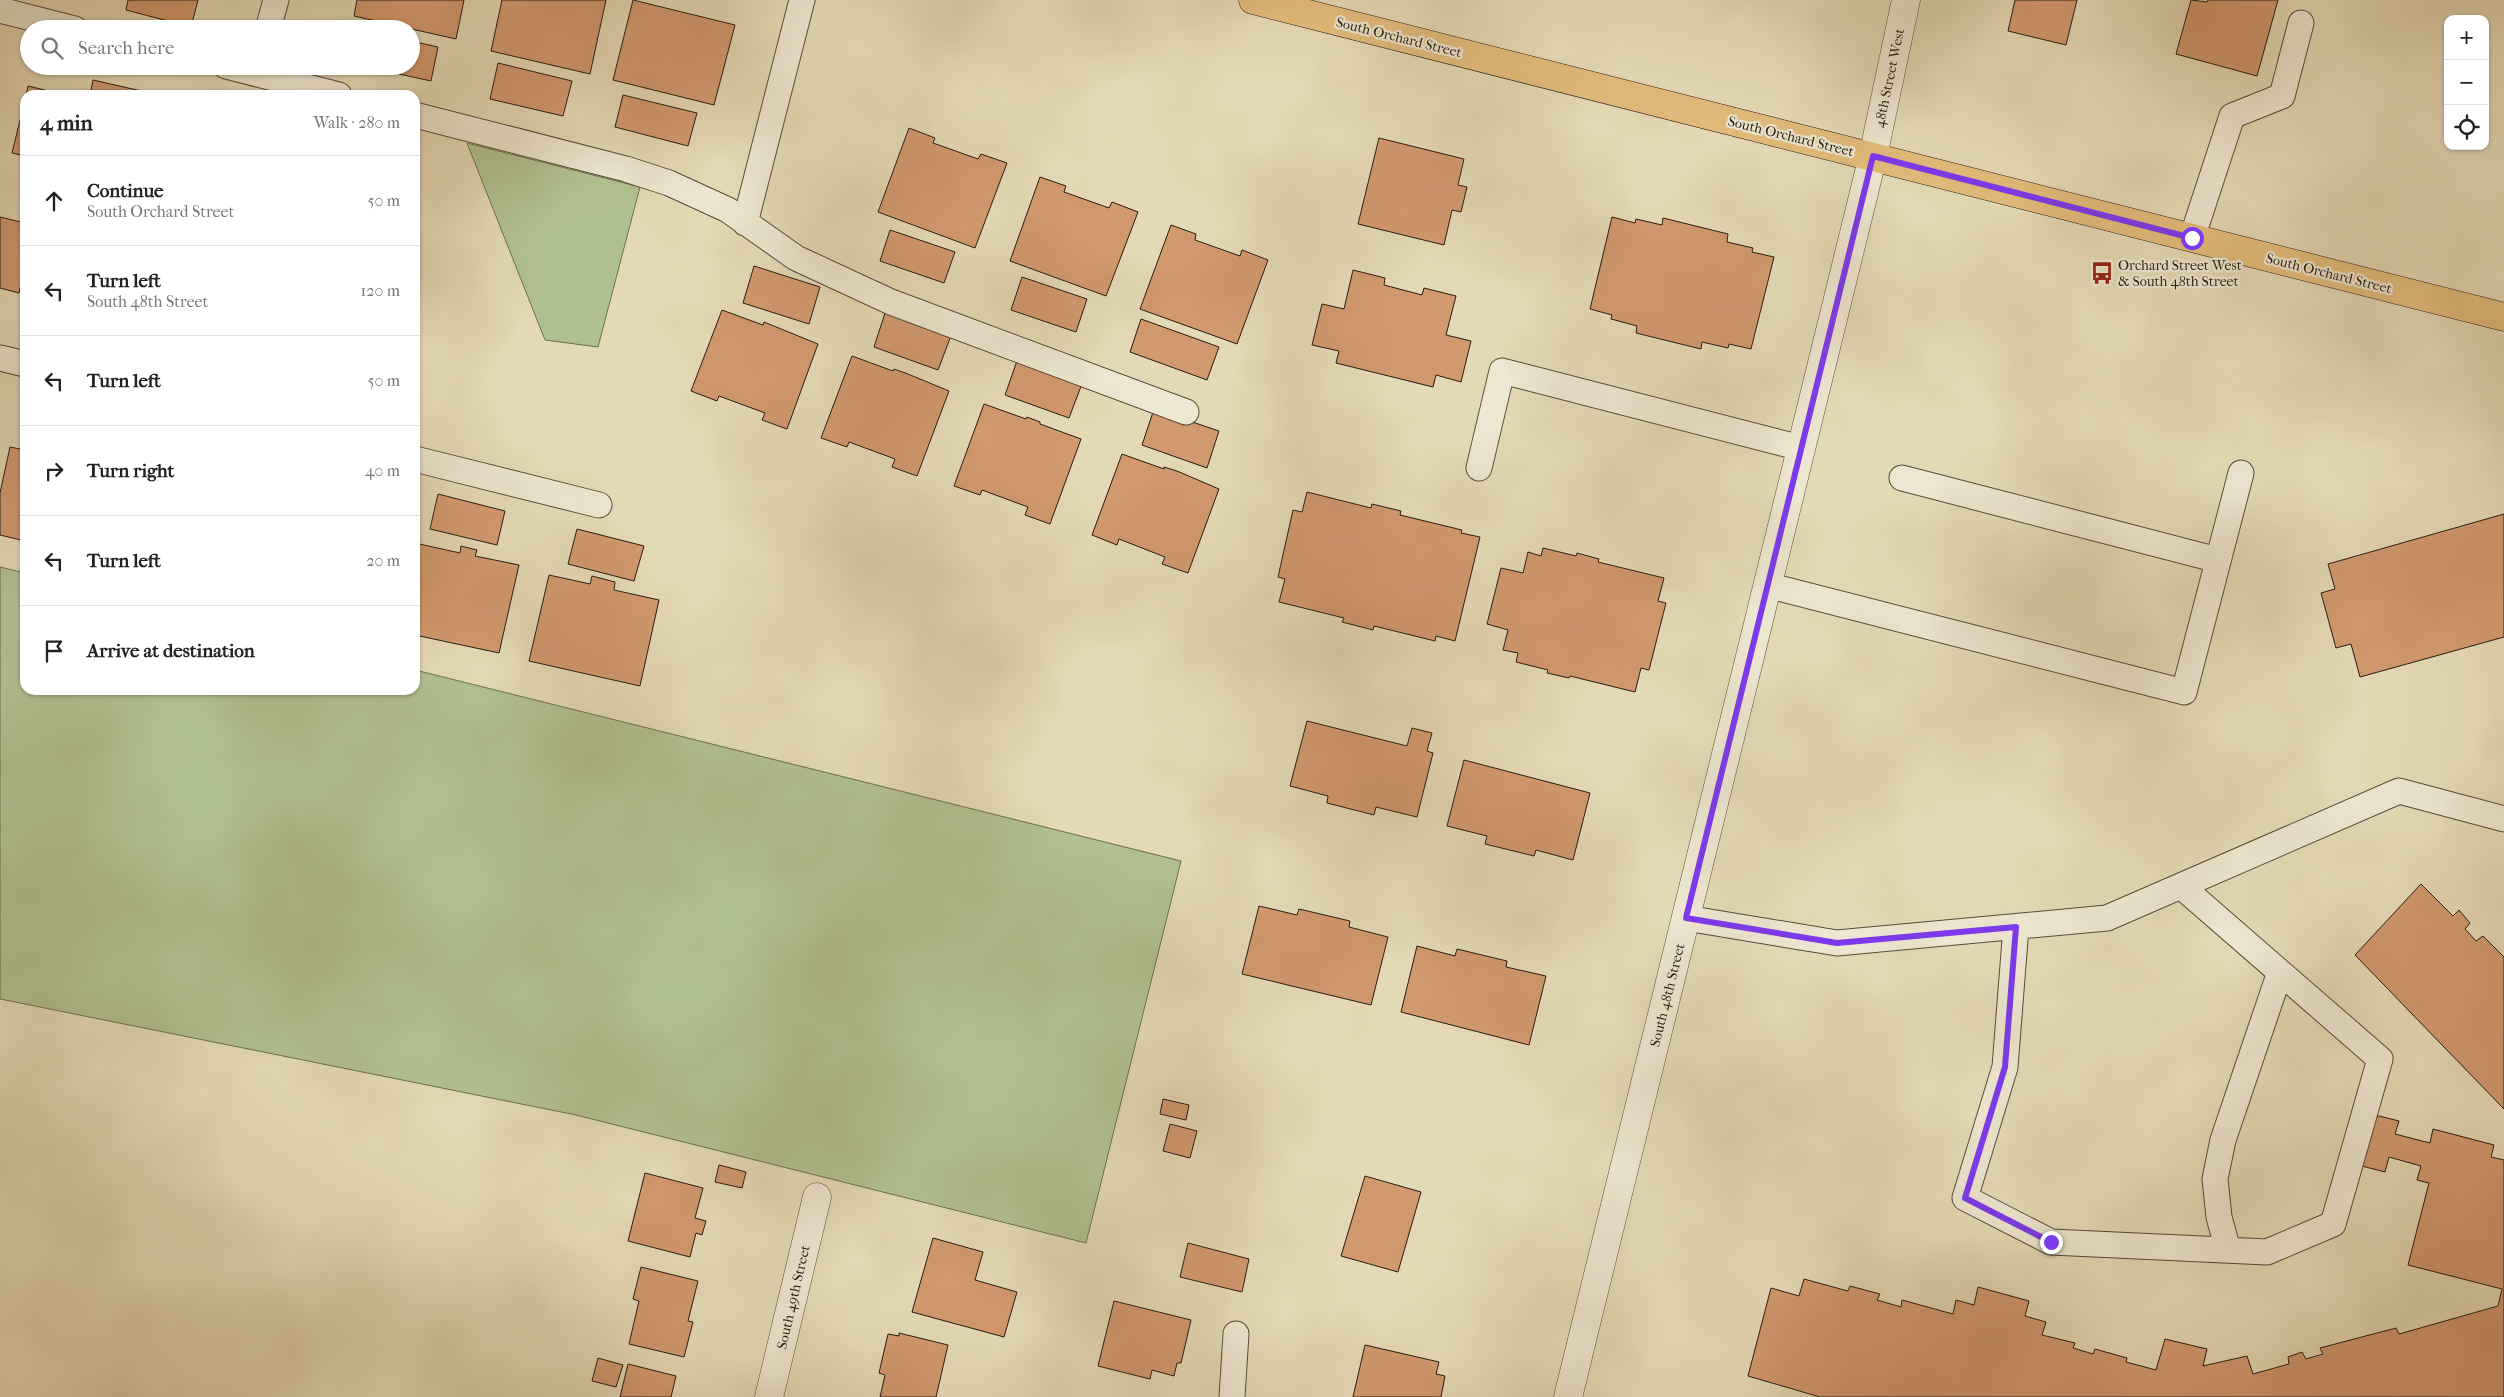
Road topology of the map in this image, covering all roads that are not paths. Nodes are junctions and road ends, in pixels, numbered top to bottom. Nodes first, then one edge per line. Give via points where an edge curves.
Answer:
1 (276, 0) edge
2 (802, 0) edge
3 (1253, 0) edge
4 (1906, 0) edge
5 (0, 10) edge
6 (39, 20) edge
7 (270, 20) edge
8 (2301, 23) dead end
9 (255, 78) edge
10 (314, 90) edge
11 (420, 115) edge
12 (1873, 156) junction
13 (745, 223) junction
14 (2192, 238) junction
15 (2504, 317) edge
16 (0, 358) edge
17 (20, 363) edge
18 (1186, 412) dead end
19 (1801, 448) junction
20 (420, 460) edge
21 (1479, 468) dead end
22 (2241, 473) dead end
23 (1902, 478) dead end
24 (599, 505) dead end
25 (2218, 560) junction
26 (1767, 585) junction
27 (2504, 819) edge
28 (2181, 886) junction
29 (1686, 918) junction
30 (2016, 927) junction
31 (2280, 972) junction
32 (817, 1197) dead end
33 (2228, 1250) junction
34 (1236, 1334) dead end
35 (769, 1397) edge
36 (1232, 1397) edge
37 (1568, 1397) edge

1 - 7 lane
2 - 13 lane
3 - 12 main road, South Orchard Street
4 - 12 street, 48th Street West
5 - 6 lane
8 - 14 lane via 2282,96 2232,116
9 - 10 lane
11 - 13 lane via 635,171 720,206
12 - 14 main road, South Orchard Street
12 - 19 street, South 48th Street
13 - 18 lane via 796,258 891,302
14 - 15 main road, South Orchard Street
16 - 17 lane
19 - 21 lane via 1502,371
19 - 26 street, South 48th Street
20 - 24 lane
22 - 25 lane
23 - 25 lane
25 - 26 lane via 2184,692
26 - 29 street, South 48th Street
27 - 28 lane via 2399,791
28 - 30 lane via 2107,918
28 - 31 lane
29 - 30 lane via 1837,943
29 - 37 street, South 48th Street
30 - 33 lane via 2005,1067 1965,1198 2051,1242
31 - 33 lane via 2223,1140 2215,1179 2219,1217
31 - 33 lane via 2380,1059 2333,1224 2266,1252
32 - 35 street, South 49th Street
34 - 36 lane

